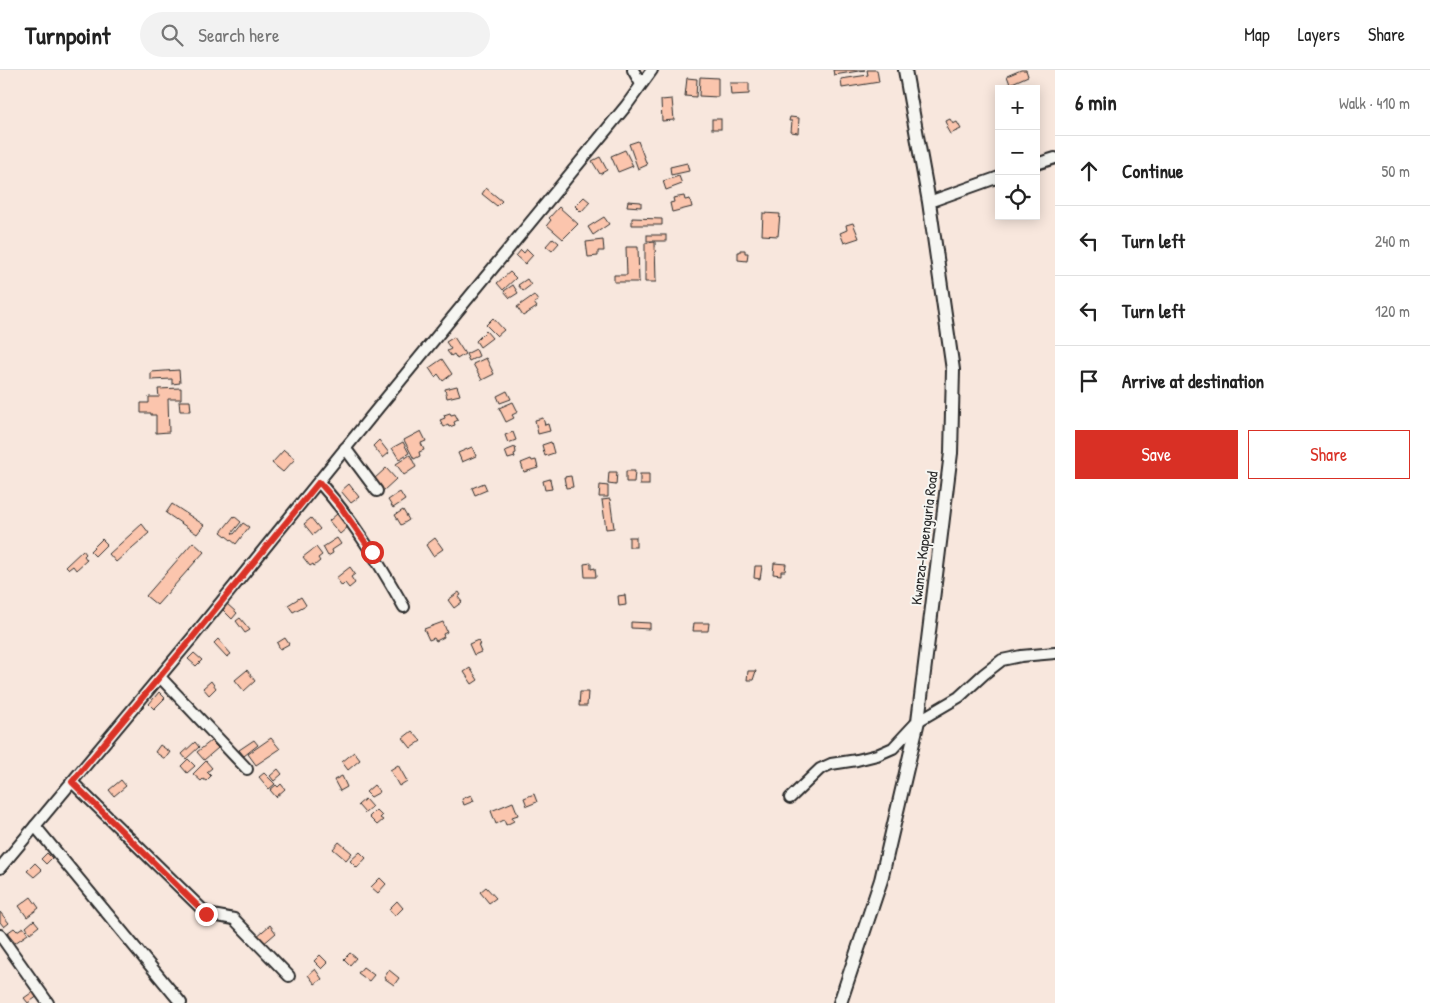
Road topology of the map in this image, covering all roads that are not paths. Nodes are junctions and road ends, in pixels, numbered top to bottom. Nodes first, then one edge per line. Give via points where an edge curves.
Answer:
1 (633, 70) edge
2 (652, 70) edge
3 (905, 70) edge
4 (641, 84) junction
5 (1055, 158) edge
6 (1040, 163) edge
7 (995, 178) edge
8 (929, 202) junction
9 (345, 448) junction
10 (319, 482) junction
11 (377, 491) dead end
12 (404, 607) dead end
13 (1055, 653) edge
14 (160, 677) junction
15 (918, 721) junction
16 (247, 769) dead end
17 (72, 782) junction
18 (790, 798) dead end
19 (35, 826) junction
20 (0, 868) edge
21 (0, 935) edge
22 (289, 976) dead end
23 (48, 1003) edge
24 (181, 1003) edge
25 (840, 1003) edge

1 - 4 street
2 - 4 street
3 - 8 street, Kwanza-Kapenguria Road
4 - 9 street
5 - 6 street
7 - 8 street
8 - 15 street, Kwanza-Kapenguria Road via 954,370 950,453
9 - 10 street
9 - 11 street
10 - 12 street via 372,552
10 - 14 street
13 - 15 street via 1002,660 959,698
14 - 16 street
14 - 17 street
15 - 18 street via 893,748 878,755 820,769
15 - 25 street, Kwanza-Kapenguria Road via 881,880
17 - 19 street
17 - 22 street via 206,914 234,919
19 - 20 street
19 - 24 street
21 - 23 street

